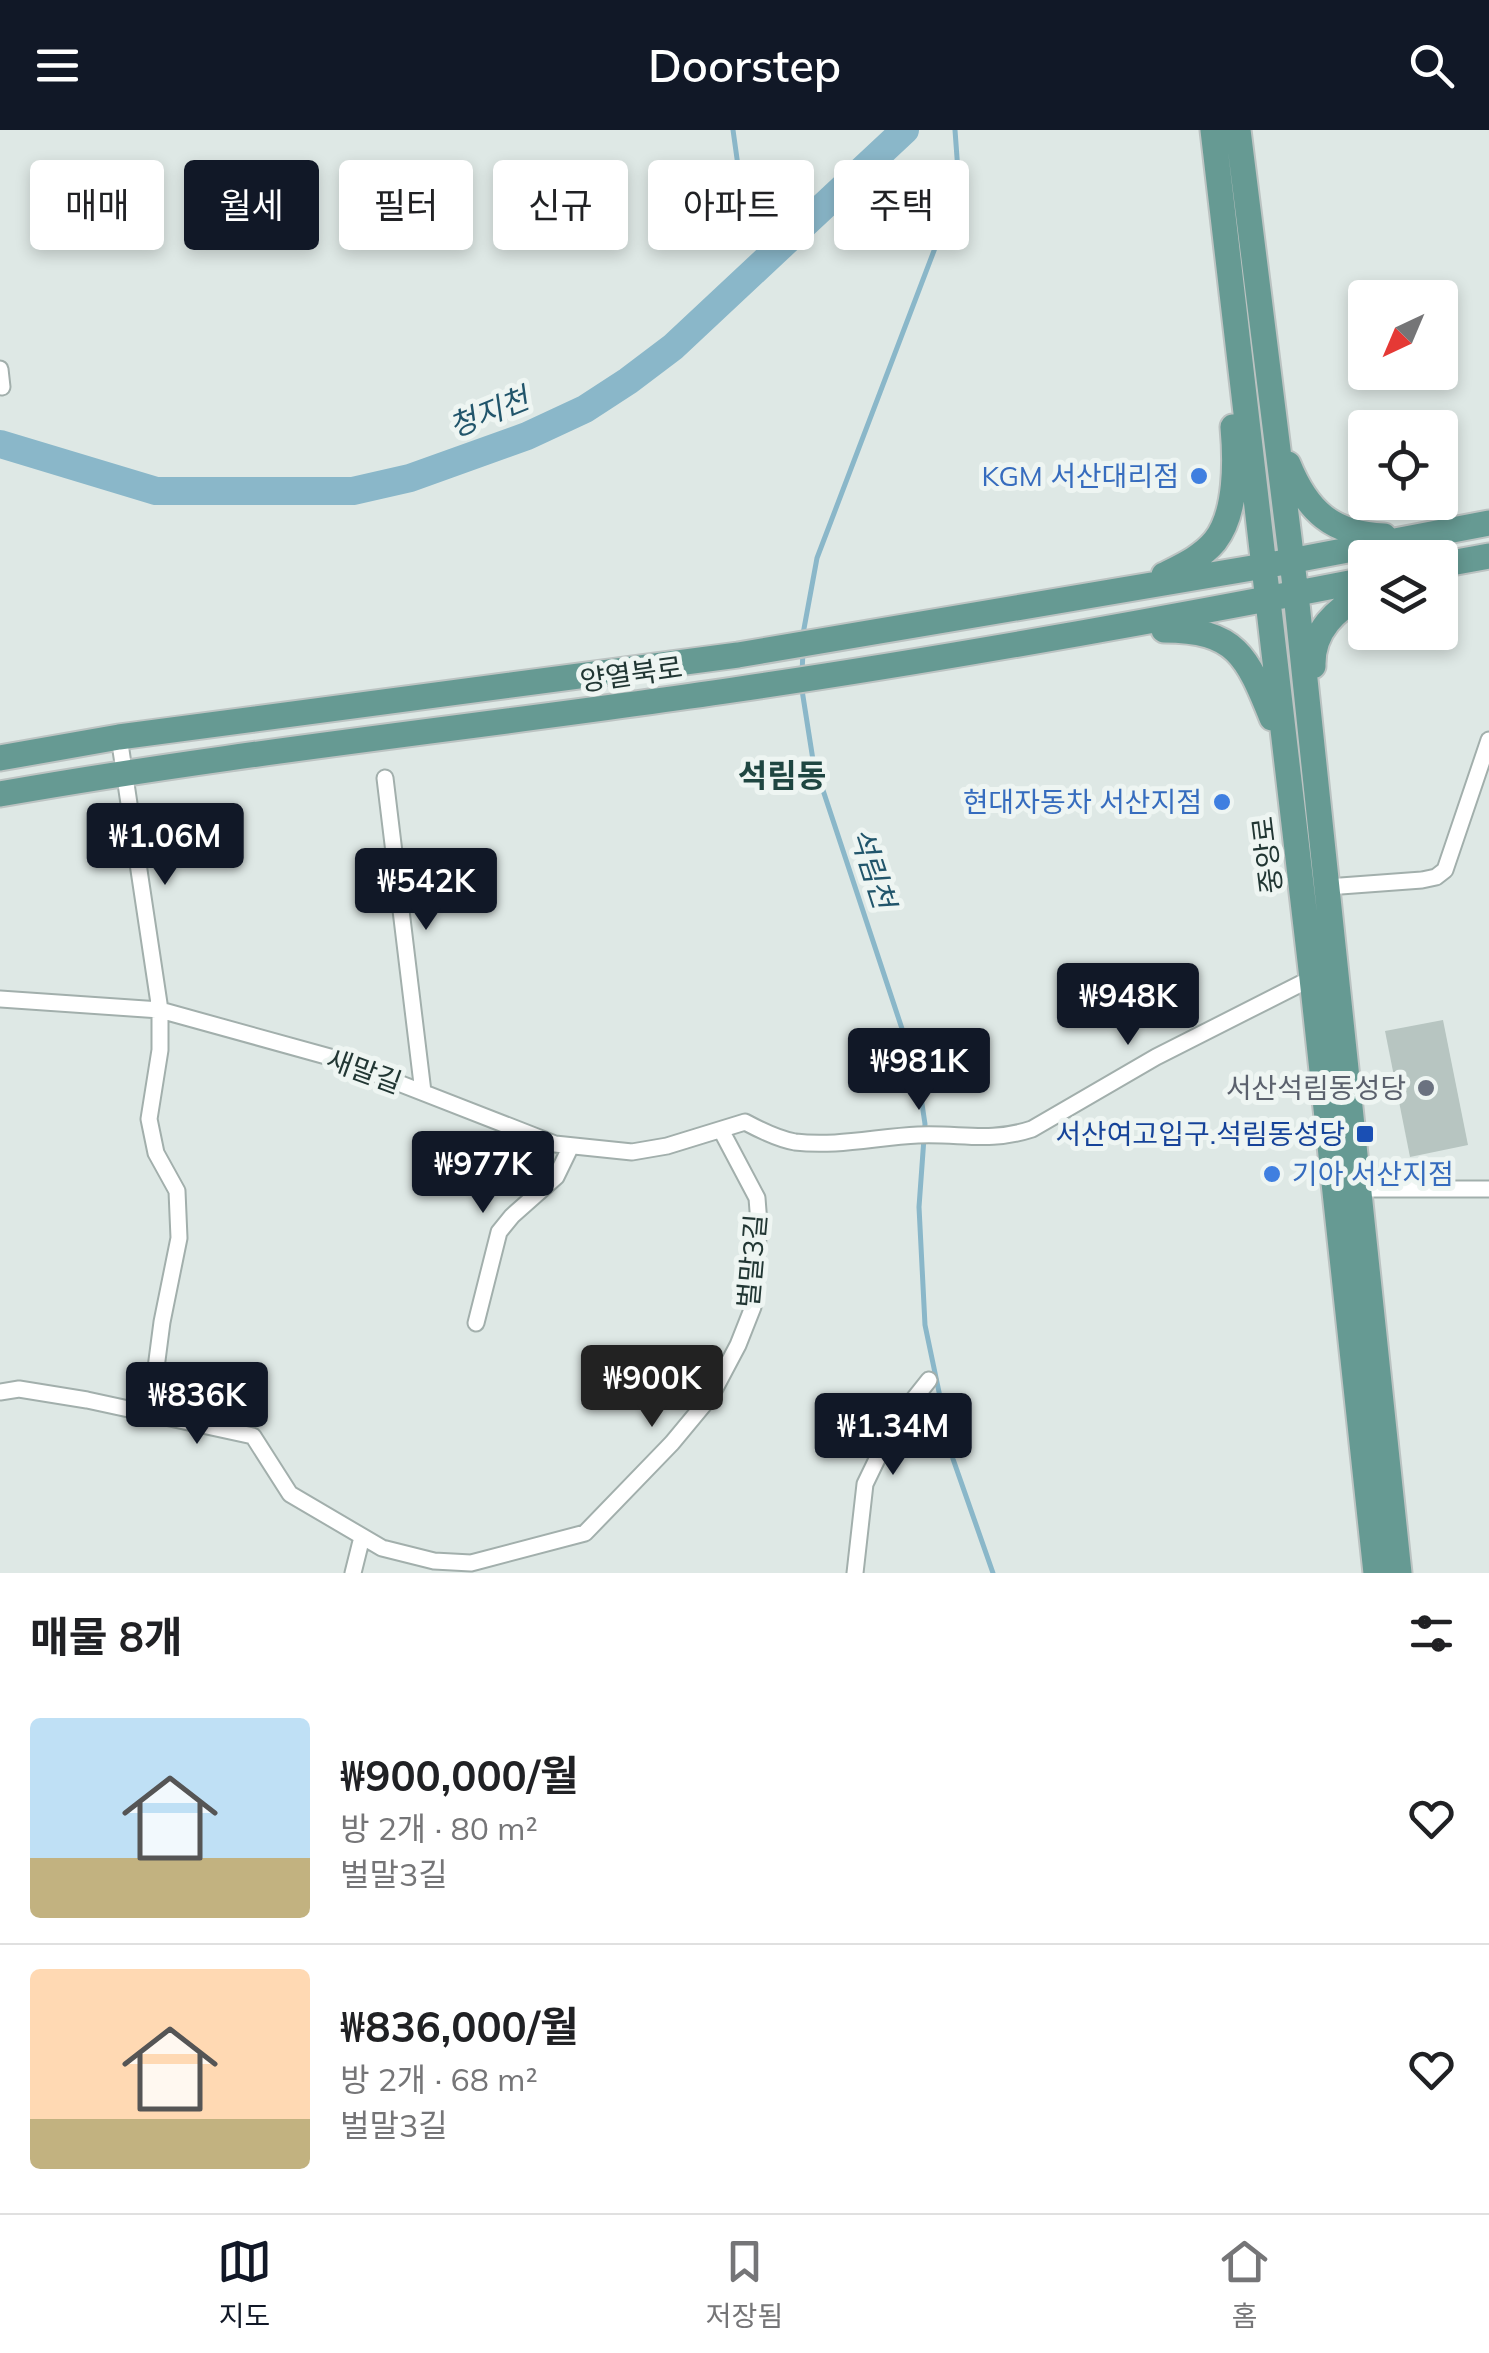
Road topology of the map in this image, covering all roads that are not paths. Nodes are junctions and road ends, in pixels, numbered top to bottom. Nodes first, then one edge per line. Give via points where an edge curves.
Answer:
1 (1213, 130) edge
2 (1238, 130) edge
3 (0, 369) edge
4 (2, 387) edge
5 (1245, 404) junction
6 (1276, 436) junction
7 (1489, 524) edge
8 (1391, 540) edge
9 (1407, 540) edge
10 (1348, 550) edge
11 (1489, 556) edge
12 (1292, 560) junction
13 (1458, 562) edge
14 (1264, 566) junction
15 (1348, 583) edge
16 (1142, 587) junction
17 (1296, 594) junction
18 (1268, 599) junction
19 (1348, 605) edge
20 (1151, 620) junction
21 (1305, 678) junction
22 (119, 737) junction
23 (1489, 740) edge
24 (1286, 754) junction
25 (0, 758) edge
26 (126, 772) junction
27 (384, 778) dead end
28 (0, 794) edge
29 (1327, 887) junction
30 (1312, 978) junction
31 (0, 999) edge
32 (160, 1010) junction
33 (423, 1092) junction
34 (721, 1130) junction
35 (570, 1146) junction
36 (1346, 1189) junction
37 (1489, 1189) edge
38 (476, 1323) dead end
39 (929, 1380) dead end
40 (0, 1392) edge
41 (150, 1414) junction
42 (362, 1538) junction
43 (354, 1573) edge
44 (855, 1573) edge
45 (1376, 1573) edge
46 (1398, 1573) edge

1 - 5 main road, 중앙로
2 - 6 main road, 중앙로
3 - 4 street
5 - 14 main road, 중앙로
5 - 16 main road via 1232,413 1233,474 1221,532 1204,552
6 - 8 main road via 1317,511 1354,534
6 - 12 main road, 중앙로
7 - 9 main road, 양열북로
10 - 12 main road, 양열북로
11 - 13 main road
12 - 14 main road, 양열북로
12 - 17 main road, 중앙로
14 - 16 main road, 양열북로
14 - 18 main road, 중앙로
15 - 17 main road, 양열북로
16 - 22 main road, 양열북로 via 738,655
17 - 18 main road, 양열북로
17 - 21 main road, 중앙로
18 - 20 main road, 양열북로
18 - 24 main road, 중앙로
19 - 21 main road via 1326,622
20 - 24 main road via 1155,630 1196,630 1233,647 1260,690
20 - 26 main road, 양열북로 via 734,690
21 - 29 main road, 중앙로
22 - 25 main road, 양열북로
22 - 26 street
23 - 29 street via 1446,870 1422,880
24 - 30 main road, 중앙로
26 - 28 main road, 양열북로
26 - 32 street
27 - 33 street
29 - 36 main road, 중앙로
30 - 34 street, 새말길 via 1032,1129 990,1140 946,1134 828,1144 790,1141 745,1122
30 - 36 main road, 중앙로
31 - 32 street, 새말길
32 - 33 street, 새말길 via 337,1059
32 - 41 street via 149,1119 156,1153 177,1191 179,1238
33 - 35 street, 새말길
34 - 35 street, 새말길 via 632,1152
34 - 42 street, 벌말3길 via 757,1198 753,1307 711,1396 672,1443 584,1533 471,1563 434,1561
35 - 38 street via 556,1178 499,1232
36 - 37 street
36 - 45 main road, 중앙로
36 - 46 main road, 중앙로
39 - 44 street via 894,1424 866,1484
40 - 41 street, 벌말3길 via 19,1389
41 - 42 street, 벌말3길 via 253,1436 290,1494
42 - 43 street

